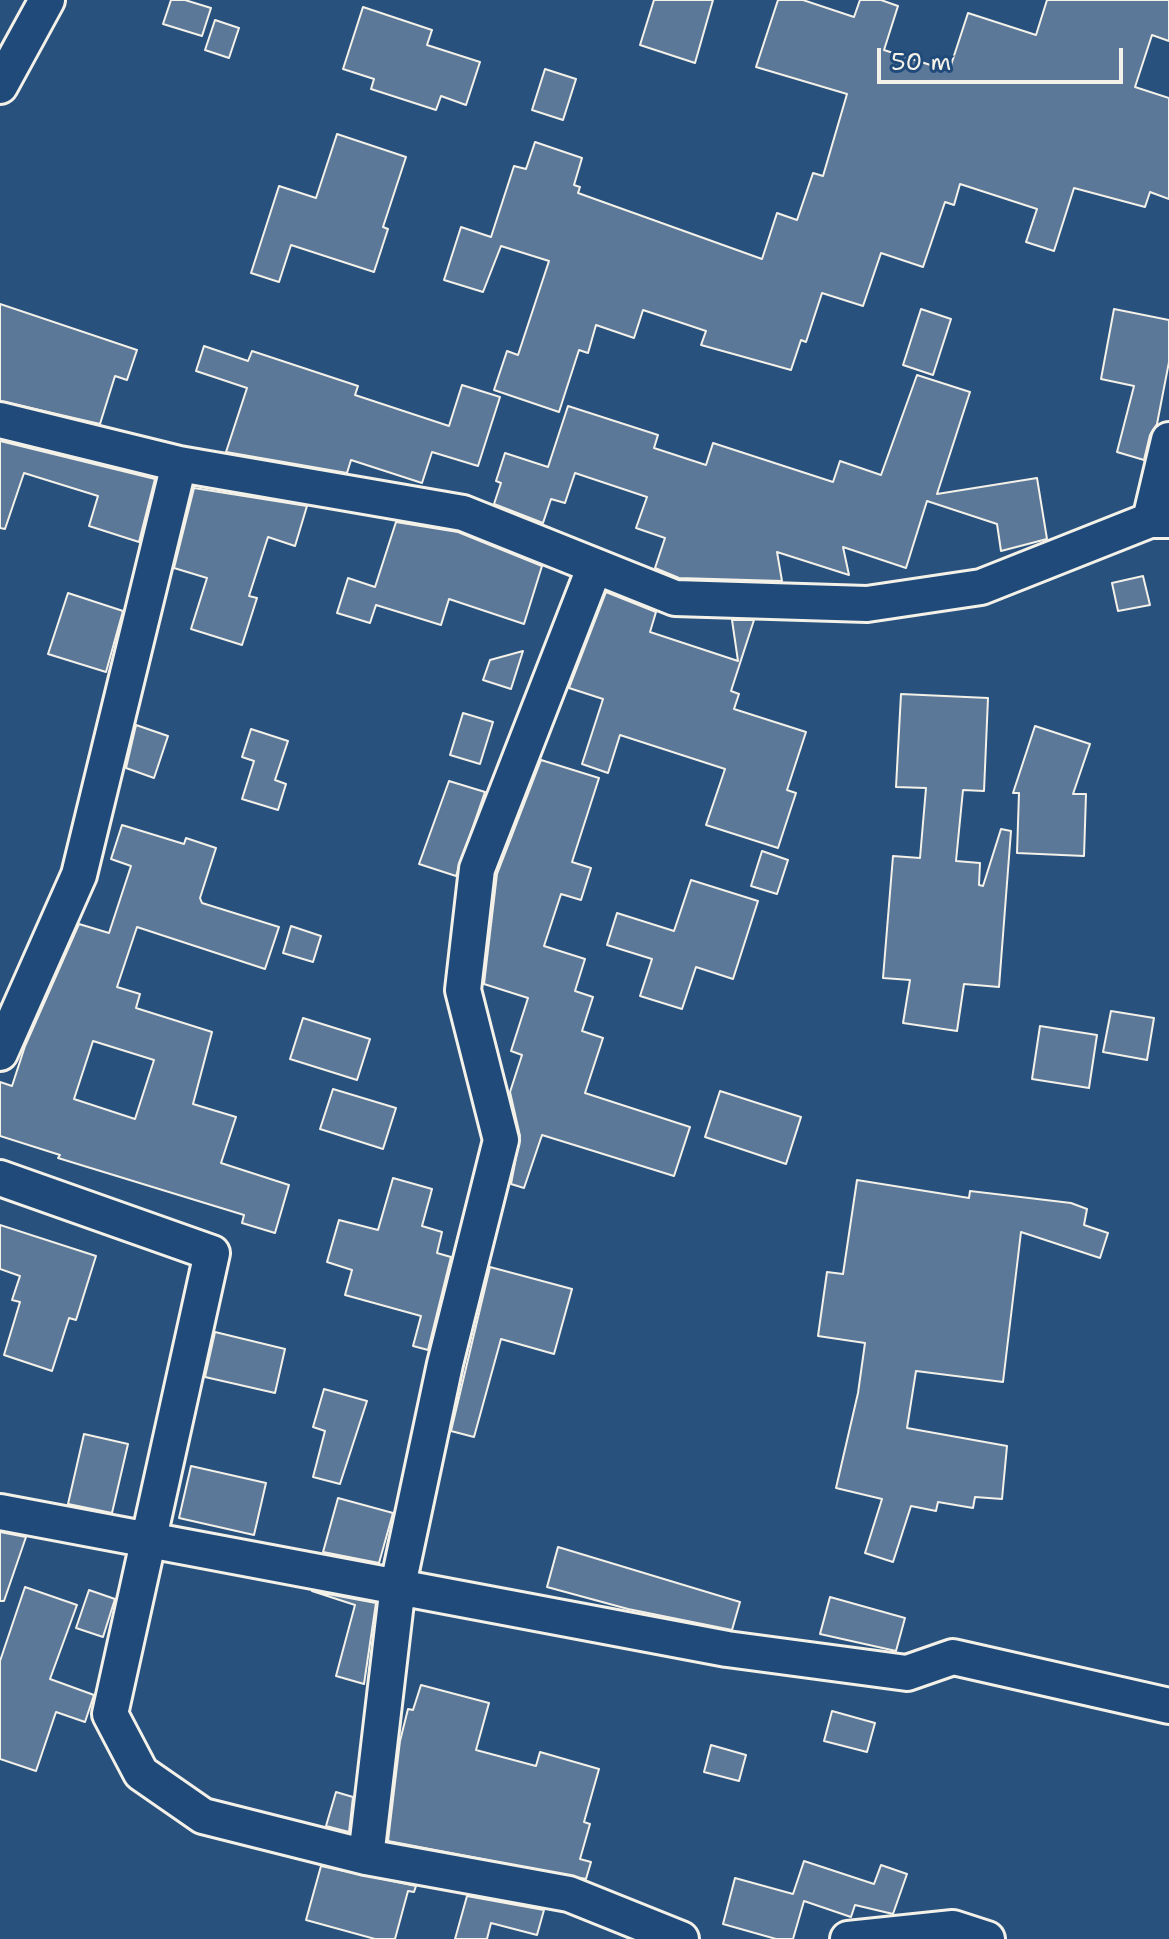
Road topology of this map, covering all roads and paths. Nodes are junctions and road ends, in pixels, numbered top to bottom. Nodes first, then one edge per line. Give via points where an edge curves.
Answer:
1 (47, 0) edge
2 (0, 86) edge
3 (0, 420) edge
4 (1169, 440) edge
5 (179, 464) junction
6 (1159, 520) edge
7 (595, 566) junction
8 (0, 1053) edge
9 (0, 1178) edge
10 (0, 1512) edge
11 (151, 1538) junction
12 (398, 1585) junction
13 (1169, 1706) edge
14 (366, 1857) junction
15 (681, 1939) edge
16 (848, 1939) edge
17 (987, 1939) edge

1 - 2 street
3 - 5 street
4 - 6 street
5 - 7 street via 463,513
5 - 8 street via 79,875
6 - 7 street via 981,587 867,604 675,598
7 - 12 street via 477,869 463,990 501,1140 445,1364
9 - 11 street via 212,1253
10 - 11 street
11 - 12 street
11 - 14 street via 110,1714 141,1773 203,1816
12 - 13 street via 727,1649 907,1673 953,1657
12 - 14 street
14 - 15 street via 569,1894
16 - 17 street via 953,1928

